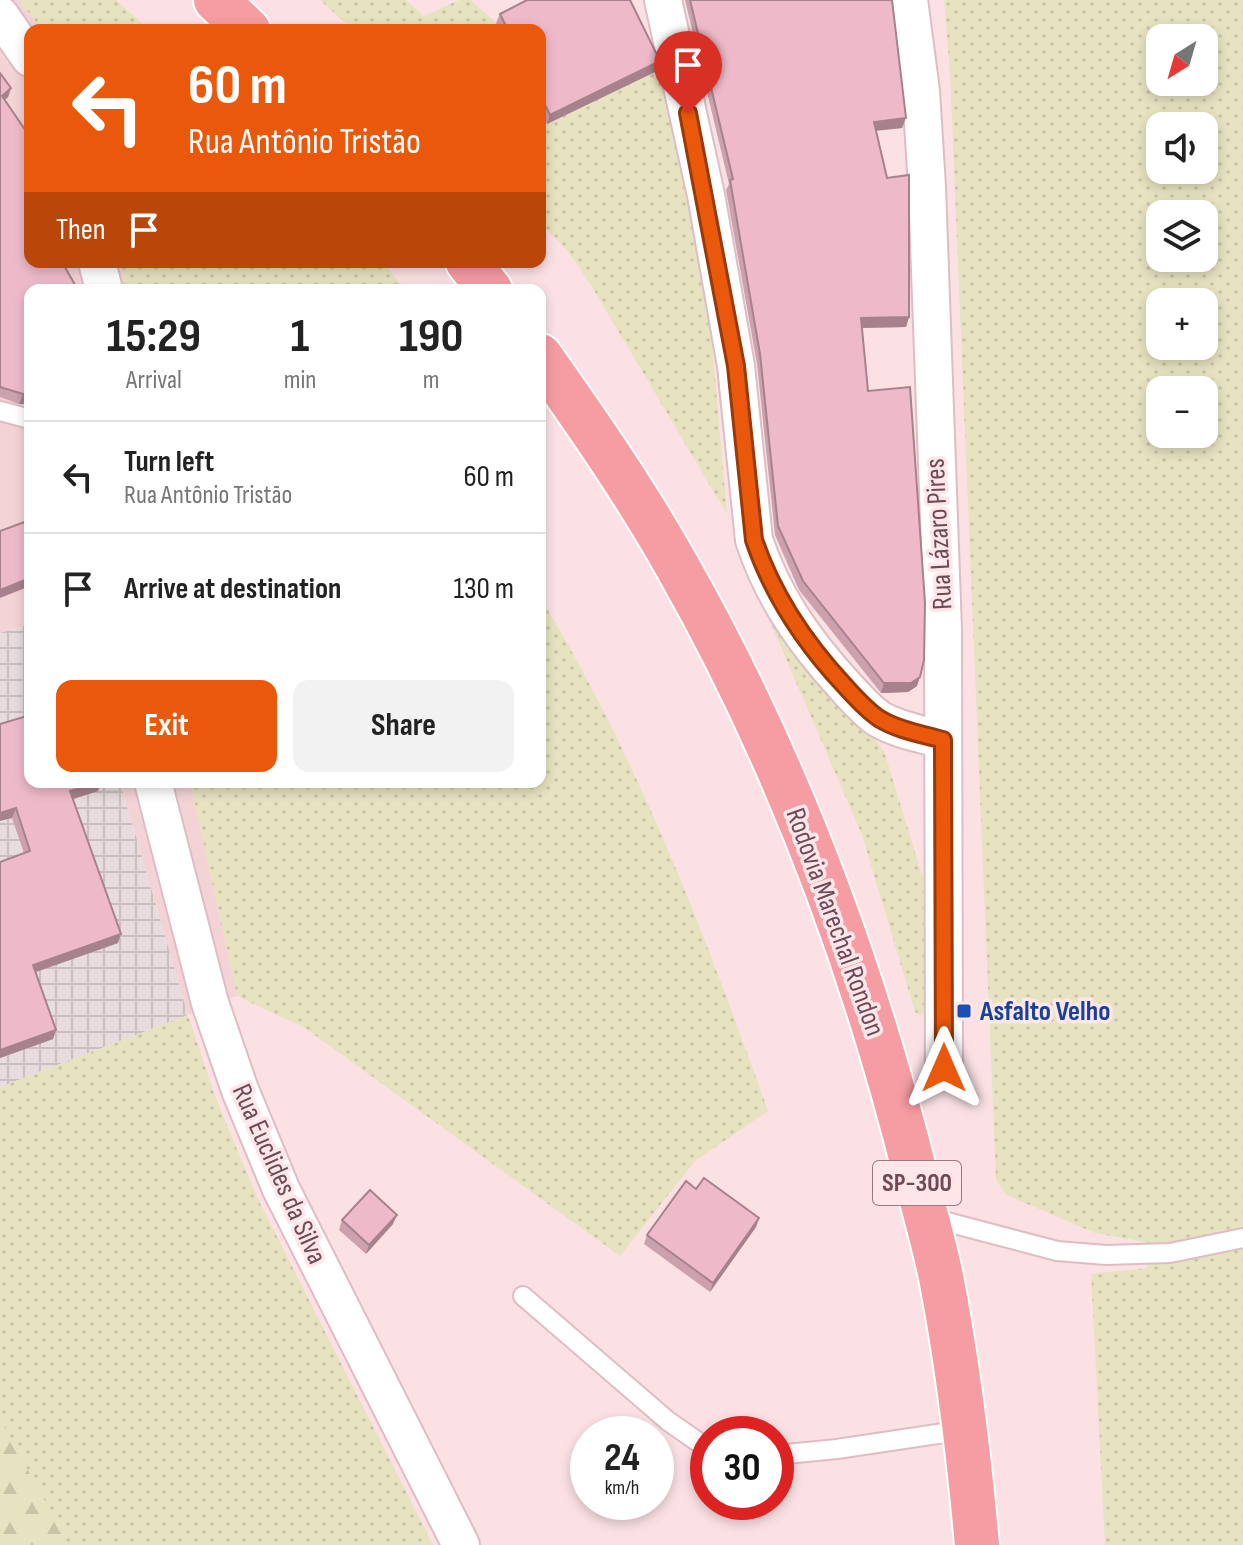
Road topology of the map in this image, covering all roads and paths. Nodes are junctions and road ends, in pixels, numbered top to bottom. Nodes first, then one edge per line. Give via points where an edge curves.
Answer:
1 (216, 0) edge
2 (663, 0) edge
3 (909, 0) edge
4 (0, 15) edge
5 (242, 24) edge
6 (24, 49) edge
7 (473, 268) edge
8 (485, 284) edge
9 (546, 364) edge
10 (0, 411) edge
11 (24, 417) edge
12 (943, 740) junction
13 (155, 788) edge
14 (944, 1068) dead end
15 (925, 1216) junction
16 (1243, 1238) edge
17 (523, 1296) dead end
18 (964, 1430) junction
19 (690, 1436) edge
20 (794, 1453) edge
21 (461, 1545) edge
22 (977, 1545) edge

1 - 5 main road
2 - 12 street via 706,195 730,335 754,540 762,564 801,633 862,705 892,725
3 - 12 street, Rua Lázaro Pires via 927,187
4 - 6 street
7 - 8 main road
9 - 15 main road, Rodovia Marechal Rondon / SP-300 via 600,440 677,566 746,697 805,833 874,1024
10 - 11 lane
12 - 14 street, Rua Lázaro Pires
13 - 21 street, Rua Euclides da Silva via 210,1003 240,1090 281,1189
15 - 16 lane via 1057,1251 1106,1255 1170,1253
15 - 18 main road, Rodovia Marechal Rondon / SP-300 via 945,1301
17 - 19 lane
18 - 20 lane
18 - 22 main road, Rodovia Marechal Rondon / SP-300

